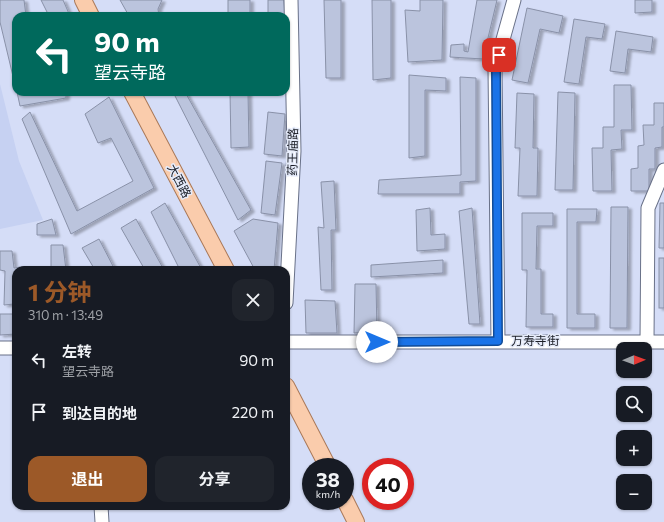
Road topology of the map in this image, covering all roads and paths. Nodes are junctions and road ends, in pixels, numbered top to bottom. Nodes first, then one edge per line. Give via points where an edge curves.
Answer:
1 (83, 0) edge
2 (290, 0) edge
3 (514, 0) edge
4 (89, 12) edge
5 (134, 96) edge
6 (664, 170) edge
7 (224, 266) edge
8 (288, 266) edge
9 (498, 341) junction
10 (290, 342) edge
11 (646, 342) joint
12 (652, 342) edge
13 (664, 342) edge
14 (0, 348) edge
15 (12, 348) edge
16 (290, 394) edge
17 (323, 458) edge
18 (101, 510) edge
19 (350, 510) edge
20 (102, 522) edge
21 (356, 522) edge

1 - 4 main road
2 - 8 street, 药王庙路 via 294,151
3 - 9 street via 496,68
5 - 7 main road, 大西路
6 - 11 street via 648,208
9 - 10 street, 万寿寺街
9 - 11 street, 万寿寺街
12 - 13 street, 万寿寺街
14 - 15 street
16 - 17 main road
18 - 20 street
19 - 21 main road

